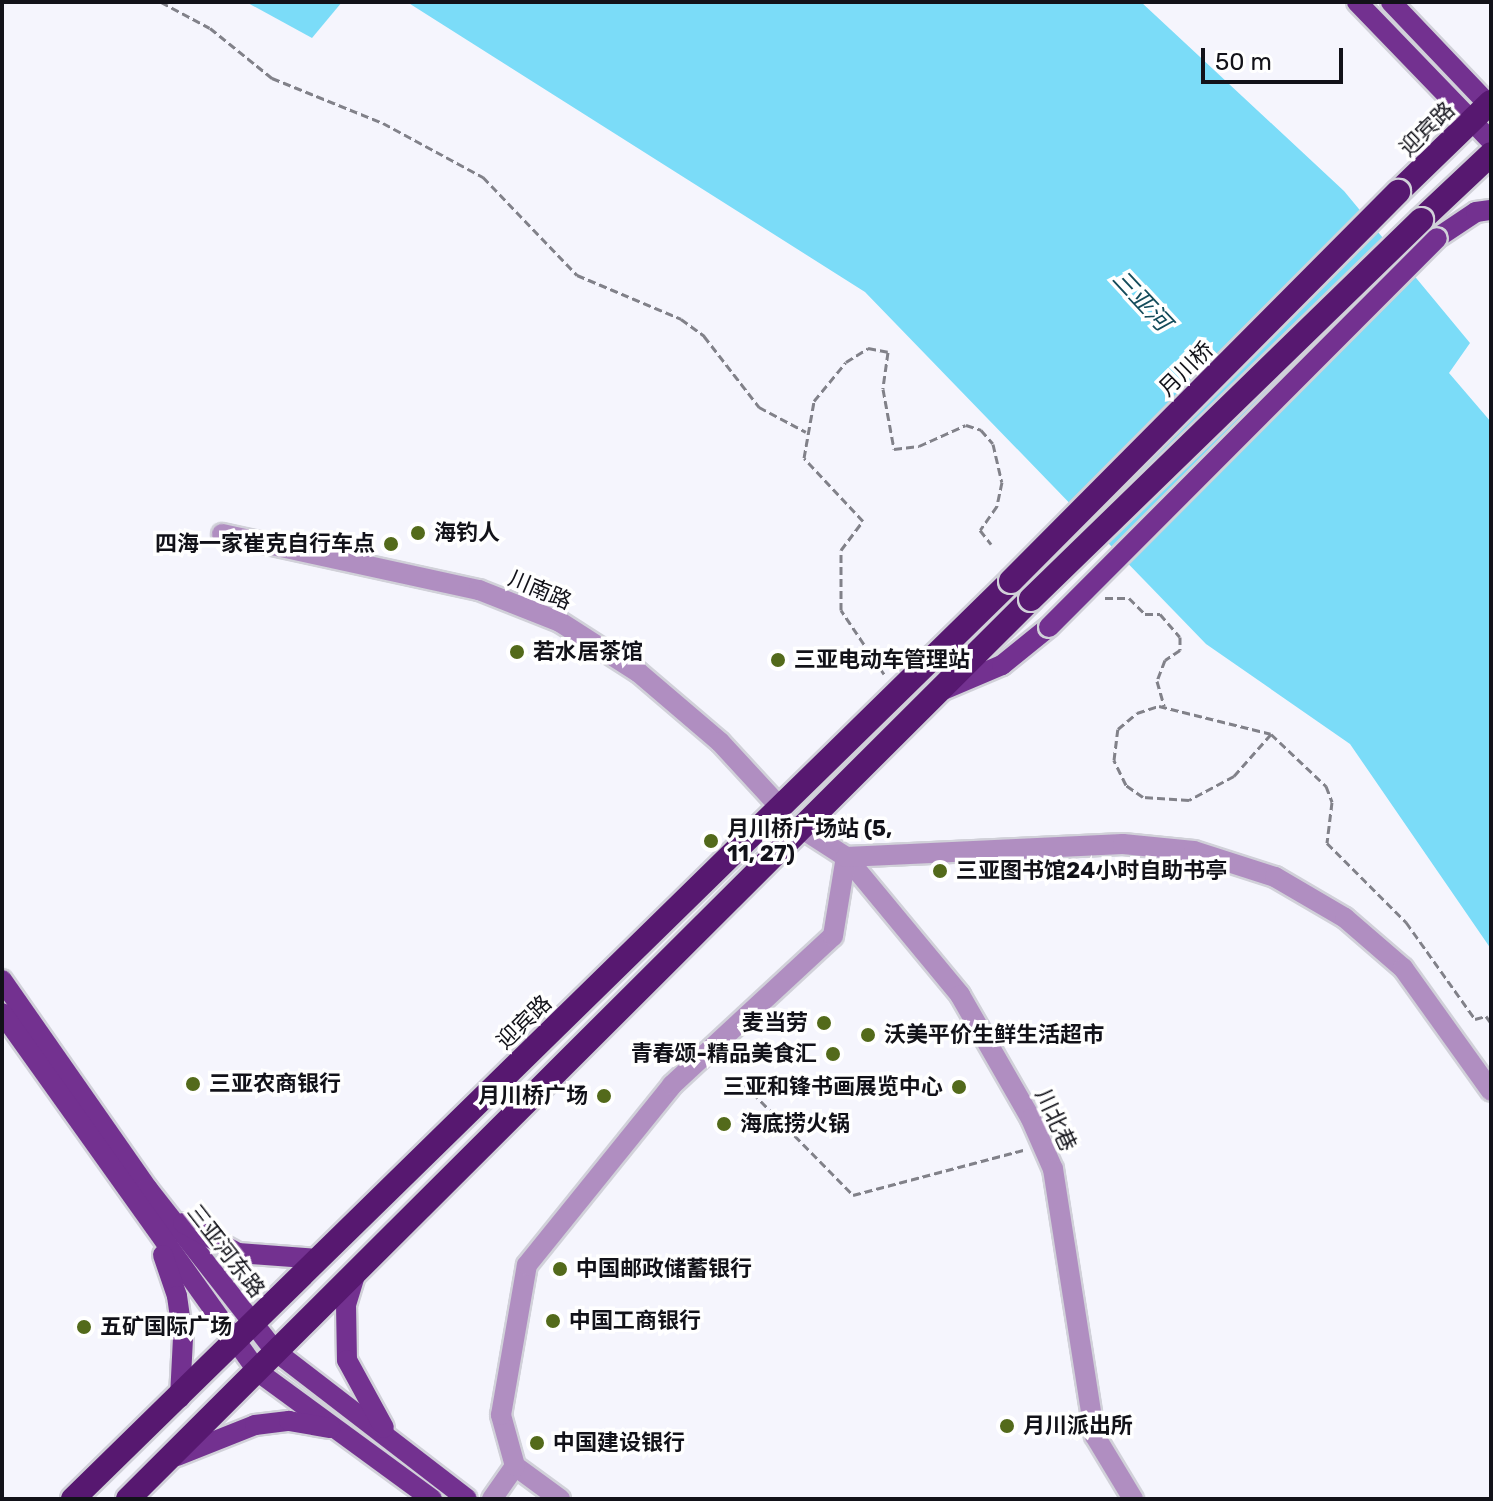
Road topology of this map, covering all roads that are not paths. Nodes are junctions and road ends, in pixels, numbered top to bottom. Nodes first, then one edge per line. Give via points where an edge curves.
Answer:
1 (1357, 2) edge
2 (1391, 2) edge
3 (1486, 108) edge
4 (1491, 141) edge
5 (1491, 154) edge
6 (1398, 192) joint
7 (1491, 210) edge
8 (1429, 229) junction
9 (222, 534) dead end
10 (1011, 581) joint
11 (939, 691) junction
12 (780, 807) junction
13 (801, 828) junction
14 (846, 857) junction
15 (2, 980) edge
16 (2, 1013) edge
17 (1491, 1091) edge
18 (165, 1211) junction
19 (155, 1233) junction
20 (318, 1259) junction
21 (356, 1271) junction
22 (252, 1324) junction
23 (235, 1343) junction
24 (275, 1351) junction
25 (257, 1371) junction
26 (180, 1398) junction
27 (337, 1429) junction
28 (393, 1442) junction
29 (166, 1461) junction
30 (515, 1466) junction
31 (73, 1499) edge
32 (128, 1499) edge
33 (432, 1499) edge
34 (467, 1499) edge
35 (492, 1499) edge
36 (560, 1499) edge
37 (1133, 1499) edge

1 - 3 main road
2 - 3 main road
3 - 4 main road
3 - 6 highway, 迎宾路
5 - 8 highway
6 - 10 highway, 月川桥, bridge
7 - 8 main road
8 - 11 highway, bridge
8 - 11 main road, bridge via 1049,627 1002,665
9 - 12 street, 川南路 via 479,590 560,622 638,672 720,742
10 - 12 highway, 迎宾路
11 - 13 highway
12 - 20 highway, 迎宾路
13 - 14 street, 川北巷
13 - 21 highway
14 - 17 street via 1123,844 1194,851 1275,877 1345,918 1403,968
14 - 30 street via 833,936 672,1085 527,1265 501,1415
14 - 37 street, 川北巷 via 960,995 1053,1169 1095,1436
15 - 18 main road, 三亚河东路
16 - 19 main road, 三亚河东路
18 - 20 main road via 238,1253
18 - 22 main road, 三亚河东路
19 - 23 main road, 三亚河东路
19 - 26 main road via 177,1296 183,1338
20 - 22 highway, 迎宾路
21 - 24 highway
21 - 28 main road via 346,1304 347,1360
22 - 23 highway, 迎宾路
22 - 24 main road, 三亚河东路
23 - 25 main road, 三亚河东路
23 - 26 highway, 迎宾路
24 - 25 highway
24 - 28 main road, 三亚河东路
25 - 27 main road, 三亚河东路
25 - 29 highway
26 - 31 highway, 迎宾路
27 - 29 main road via 289,1421 255,1425
27 - 33 main road, 三亚河东路
28 - 34 main road, 三亚河东路
29 - 32 highway
30 - 35 street
30 - 36 street

